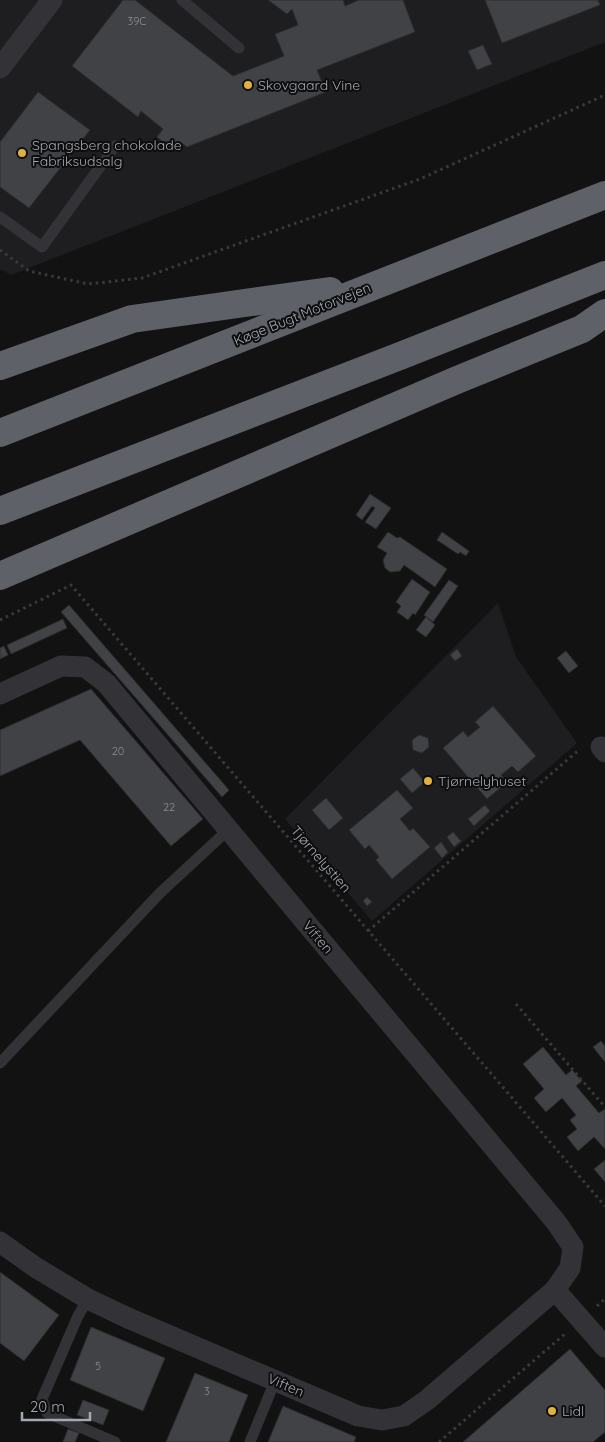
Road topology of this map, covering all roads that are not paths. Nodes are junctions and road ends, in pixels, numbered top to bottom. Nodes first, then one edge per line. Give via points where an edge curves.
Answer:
1 (52, 0) edge
2 (182, 0) edge
3 (239, 48) dead end
4 (0, 68) edge
5 (115, 146) dead end
6 (605, 194) edge
7 (0, 217) edge
8 (605, 276) edge
9 (374, 285) junction
10 (605, 313) edge
11 (0, 366) edge
12 (0, 433) edge
13 (0, 511) edge
14 (0, 576) edge
15 (0, 694) edge
16 (228, 830) junction
17 (0, 1063) edge
18 (0, 1242) edge
19 (555, 1290) junction
20 (88, 1300) junction
21 (605, 1347) edge
22 (275, 1381) junction
23 (115, 1442) edge
24 (250, 1442) edge

1 - 4 street
2 - 3 lane
5 - 7 lane via 42,247
6 - 9 highway, Køge Bugt Motorvejen
8 - 13 highway
9 - 11 highway via 132,319
9 - 12 highway, Køge Bugt Motorvejen
10 - 14 highway via 582,329
15 - 16 street, Viften via 61,666 85,667 106,683
16 - 17 lane via 160,893
16 - 19 street, Viften via 556,1222 573,1246 570,1268
18 - 20 street, Viften
19 - 21 street
19 - 22 street, Viften via 404,1416 382,1420 358,1416
20 - 22 street, Viften
20 - 23 lane via 42,1399 47,1413
22 - 24 lane

